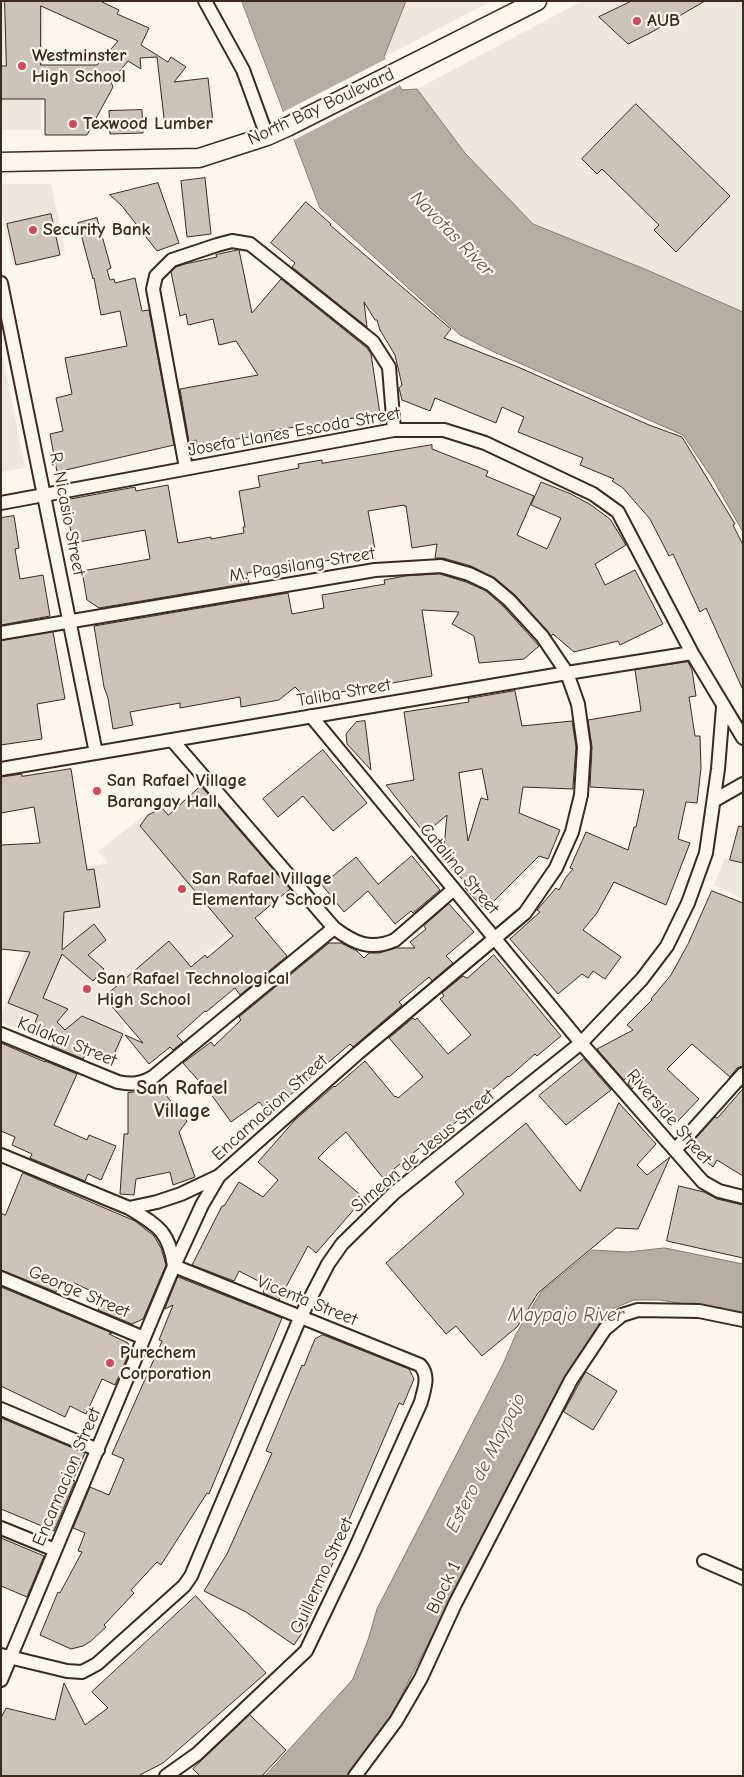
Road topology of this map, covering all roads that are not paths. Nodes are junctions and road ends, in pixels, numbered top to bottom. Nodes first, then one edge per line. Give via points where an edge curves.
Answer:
1 (205, 1) edge
2 (537, 1) edge
3 (267, 136) junction
4 (1, 162) edge
5 (1, 283) edge
6 (394, 430) junction
7 (186, 468) junction
8 (45, 494) junction
9 (1, 503) edge
10 (70, 621) junction
11 (1, 633) edge
12 (692, 653) junction
13 (567, 673) junction
14 (723, 707) junction
15 (310, 716) junction
16 (743, 738) edge
17 (172, 740) junction
18 (96, 753) junction
19 (1, 769) edge
20 (743, 784) edge
21 (715, 800) junction
22 (454, 889) junction
23 (334, 928) junction
24 (495, 939) junction
25 (1, 1034) edge
26 (581, 1043) junction
27 (743, 1074) edge
28 (675, 1150) junction
29 (1, 1155) edge
30 (219, 1176) junction
31 (743, 1197) edge
32 (129, 1208) junction
33 (174, 1266) junction
34 (1, 1278) edge
35 (300, 1318) junction
36 (743, 1320) edge
37 (144, 1338) junction
38 (425, 1370) joint
39 (1, 1409) edge
40 (98, 1450) junction
41 (1, 1528) edge
42 (55, 1550) junction
43 (704, 1561) dead end
44 (743, 1578) edge
45 (6, 1656) edge
46 (1, 1680) edge
47 (166, 1776) edge
48 (355, 1776) edge

1 - 3 street via 242,70
2 - 3 main road, North Bay Boulevard
3 - 4 main road, North Bay Boulevard via 199,158
5 - 8 street, R. Nicasio Street
6 - 7 street, Josefa Llanes Escoda Street
6 - 7 street via 389,367 374,342 250,244 232,241 172,260 156,276 154,289
6 - 12 street, Josefa Llanes Escoda Street via 444,430 484,443 593,494 618,512
7 - 8 street, Josefa Llanes Escoda Street
8 - 9 street, Josefa Llanes Escoda Street
8 - 10 street, R. Nicasio Street
10 - 11 street, M. Pagsilang Street
10 - 13 street, M. Pagsilang Street via 375,570 441,566 470,574 490,584 509,600 542,636
10 - 18 street, R. Nicasio Street
12 - 13 street, Taliba Street
12 - 14 street, Josefa Llanes Escoda Street
13 - 15 street, Taliba Street
13 - 24 street, Encarnacion Street via 578,704 584,747 581,795 572,832 556,868 526,913
14 - 16 street, Josefa Llanes Escoda Street
14 - 21 street, Simeon de Jesus Street
15 - 17 street, Taliba Street
15 - 22 street, Catalina Street
17 - 18 street, Taliba Street
17 - 23 street
18 - 19 street, Taliba Street
20 - 21 street
21 - 26 street, Simeon de Jesus Street via 706,853 688,903 667,946 642,979
22 - 23 street via 395,940 385,944 362,944
22 - 24 street, Catalina Street
23 - 25 street, Kalakal Street via 144,1082 118,1082
24 - 26 street, Catalina Street
24 - 30 street, Encarnacion Street via 358,1053
26 - 28 street, Riverside Street
26 - 35 street, Simeon de Jesus Street via 394,1193 342,1244
27 - 28 street
28 - 31 street, Riverside Street via 703,1182 719,1191
29 - 32 street
30 - 32 street via 181,1194
30 - 33 street, Encarnacion Street
32 - 33 street via 160,1229 168,1240
33 - 35 street, Vicenta Street
33 - 37 street, Encarnacion Street
34 - 37 street, George Street
35 - 38 street, Vicenta Street via 420,1365
35 - 45 street, Simeon de Jesus Street via 184,1586 97,1664 82,1672
36 - 48 street, Block 1 via 699,1311 638,1310 622,1316 605,1329 571,1380 455,1604 421,1678 396,1721
37 - 40 street, Encarnacion Street
38 - 47 street, Guillermo Street via 426,1384 421,1402 306,1651 197,1754
39 - 40 street
40 - 42 street, Encarnacion Street
41 - 42 street
42 - 45 street, Encarnacion Street
43 - 44 street
45 - 46 street

